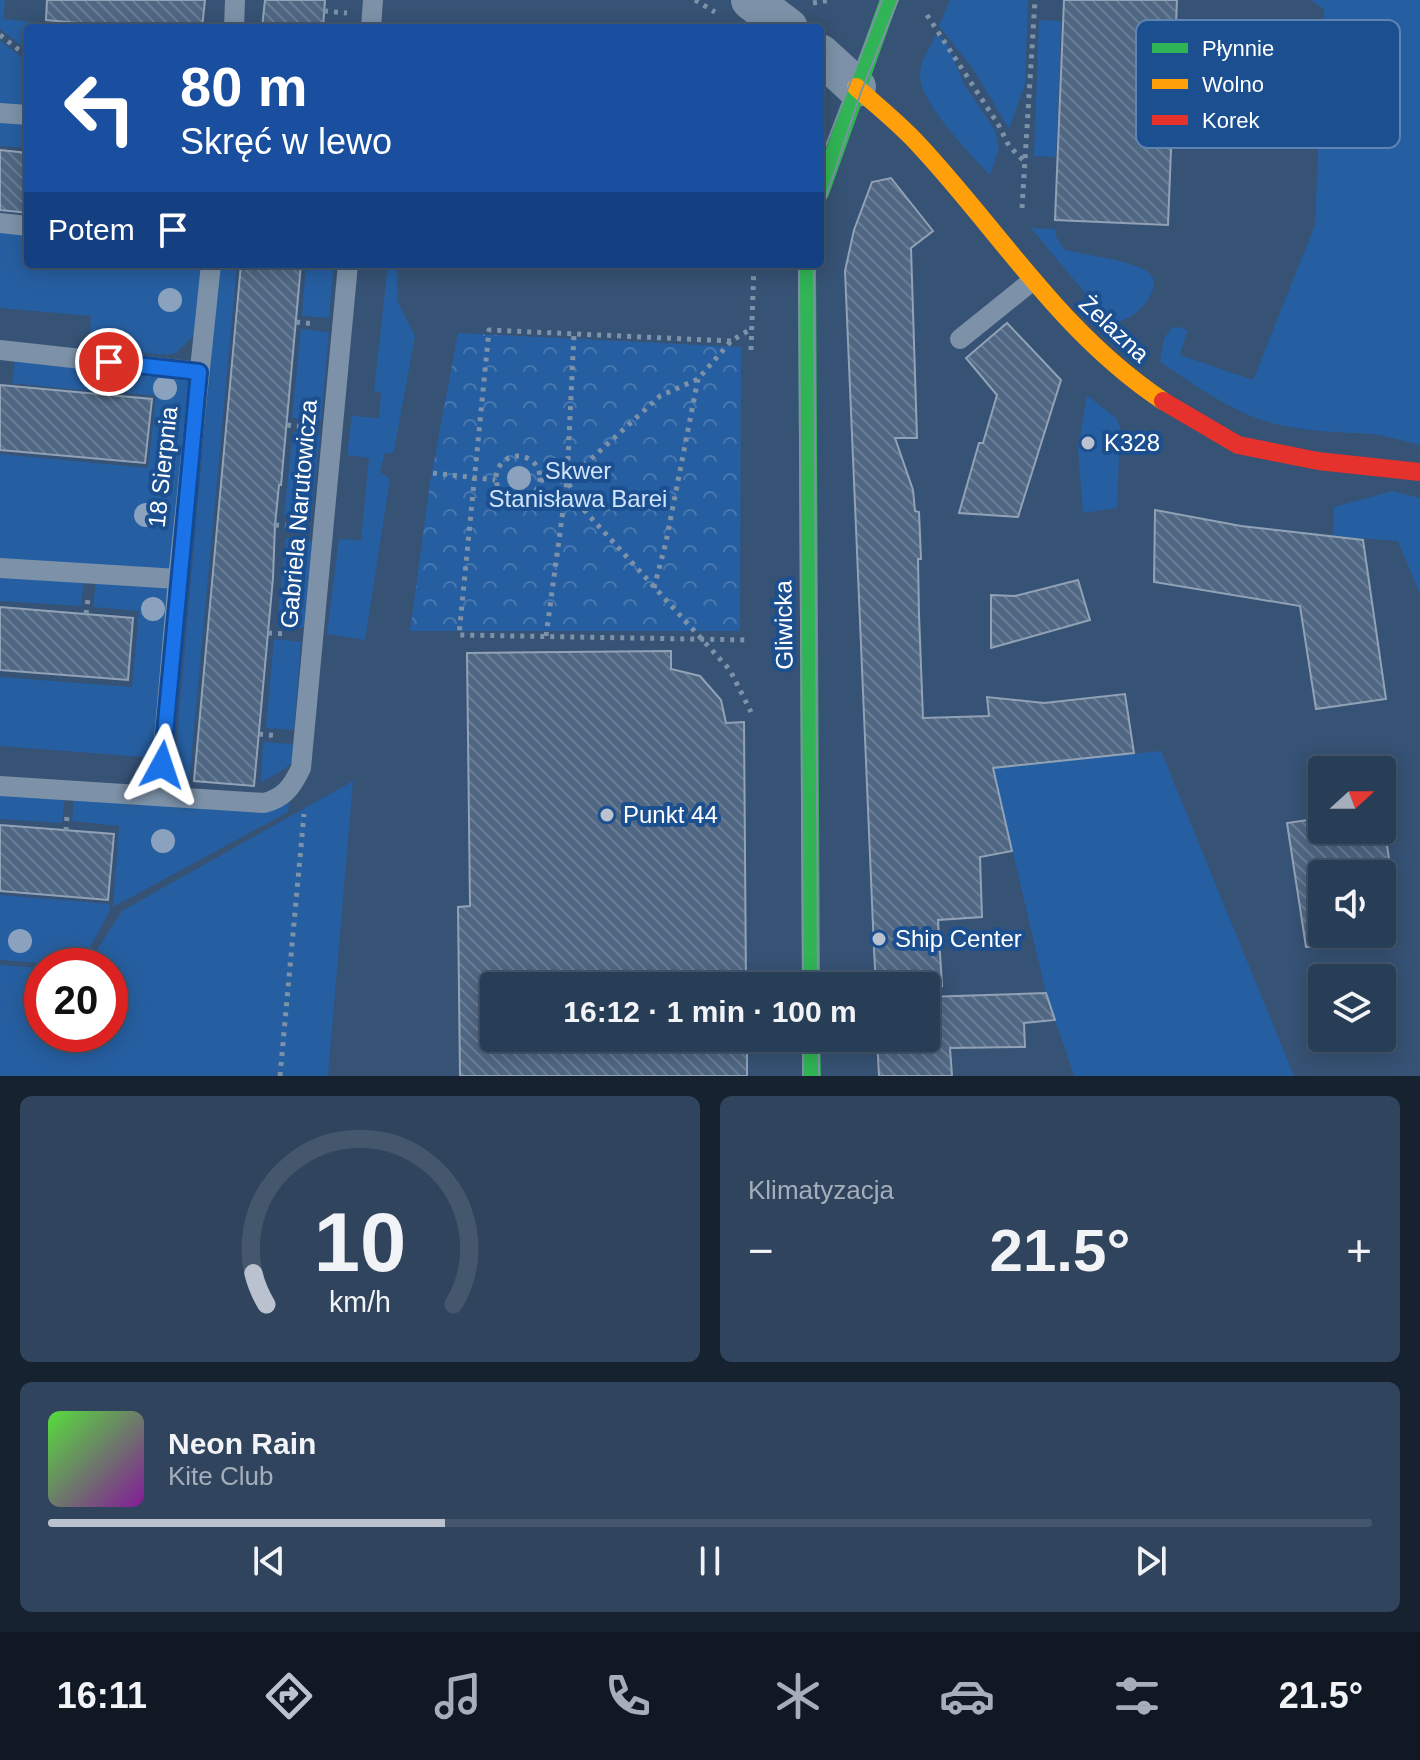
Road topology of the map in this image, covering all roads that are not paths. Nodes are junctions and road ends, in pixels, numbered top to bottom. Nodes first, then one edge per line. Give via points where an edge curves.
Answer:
1 (235, 0) edge
2 (373, 0) edge
3 (751, 0) edge
4 (889, 0) edge
5 (234, 24) edge
6 (371, 24) edge
7 (783, 24) edge
8 (824, 58) edge
9 (856, 87) junction
10 (0, 113) edge
11 (24, 115) edge
12 (824, 181) edge
13 (0, 223) edge
14 (24, 226) edge
15 (211, 268) edge
16 (348, 268) edge
17 (807, 268) edge
18 (1032, 281) junction
19 (960, 339) dead end
20 (0, 350) edge
21 (199, 372) junction
22 (1420, 472) edge
23 (0, 568) edge
24 (178, 579) junction
25 (0, 786) edge
26 (159, 796) junction
27 (811, 972) edge
28 (811, 1052) edge
29 (812, 1076) edge

1 - 5 lane
2 - 6 lane
3 - 7 street
4 - 9 street
8 - 9 street
9 - 12 street
9 - 18 street, Żelazna via 918,144
10 - 11 lane
13 - 14 lane
15 - 21 lane, 18 Sierpnia
16 - 26 lane, Gabriela Narutowicza via 301,768 278,800 264,803
17 - 27 street, Gliwicka
18 - 19 lane
18 - 22 street, Żelazna via 1094,348 1138,384 1238,445 1318,461
20 - 21 lane
21 - 24 lane, 18 Sierpnia
23 - 24 lane
24 - 26 lane, 18 Sierpnia
25 - 26 lane
28 - 29 street

